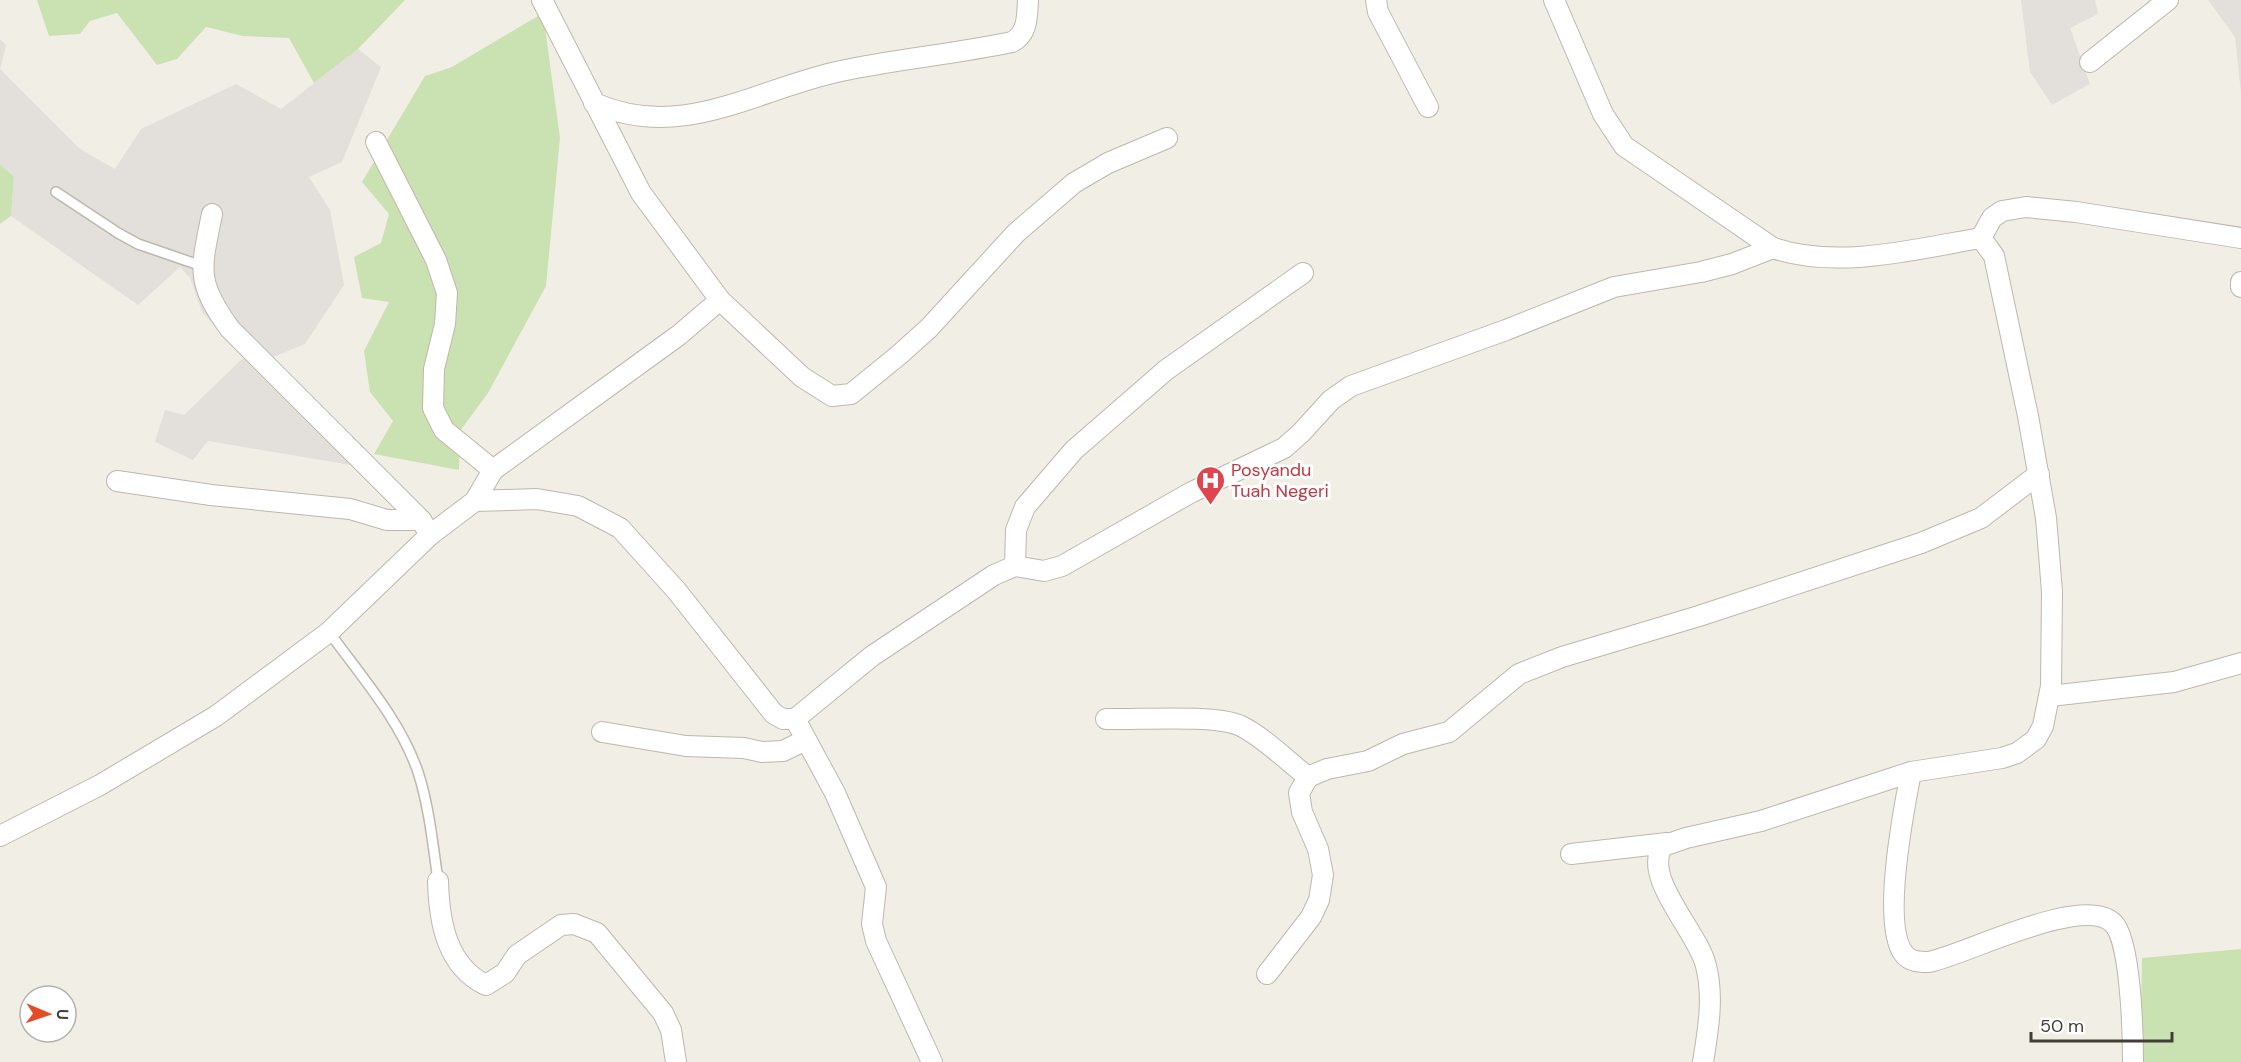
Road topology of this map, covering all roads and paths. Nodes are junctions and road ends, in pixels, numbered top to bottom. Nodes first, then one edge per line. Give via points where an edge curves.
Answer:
1 (542, 0) edge
2 (1028, 0) edge
3 (1376, 0) edge
4 (1554, 0) edge
5 (2168, 0) edge
6 (2090, 62) dead end
7 (594, 103) junction
8 (1428, 107) dead end
9 (1167, 138) dead end
10 (376, 142) dead end
11 (56, 192) dead end
12 (212, 214) dead end
13 (1981, 238) junction
14 (2241, 238) edge
15 (1773, 248) junction
16 (202, 266) junction
17 (1303, 273) dead end
18 (2241, 282) edge
19 (2241, 287) edge
20 (720, 300) junction
21 (493, 470) junction
22 (2038, 474) junction
23 (117, 481) dead end
24 (475, 501) junction
25 (425, 527) junction
26 (1015, 566) junction
27 (329, 632) junction
28 (2241, 663) edge
29 (2050, 696) junction
30 (795, 719) junction
31 (1106, 719) dead end
32 (602, 732) dead end
33 (806, 740) junction
34 (1911, 772) junction
35 (1308, 777) junction
36 (0, 836) edge
37 (1667, 843) junction
38 (1571, 854) dead end
39 (438, 880) joint
40 (1267, 974) dead end
41 (676, 1062) edge
42 (932, 1062) edge
43 (1704, 1062) edge
44 (2133, 1062) edge

1 - 7 street
2 - 7 street via 1024,29 1012,42 839,72 746,101 680,116 635,117
3 - 8 street via 1378,12
4 - 15 street via 1603,114 1624,146
5 - 6 street
7 - 20 street via 641,194
9 - 20 street via 1108,163 1045,206 929,328 846,396 832,396 820,390
10 - 21 street via 444,279 448,309 434,369 433,408 444,430
11 - 16 lane via 138,244
12 - 16 street
13 - 14 street via 1992,218 2026,207
13 - 15 street via 1835,257
13 - 22 street via 1994,256
15 - 26 street via 1701,272 1614,287 1350,386 1284,448 1190,493 1062,566 1044,571
16 - 25 street via 209,297 230,329
17 - 26 street via 1166,370 1074,450 1025,507 1016,530
18 - 19 street
20 - 21 street via 679,335
21 - 24 street
22 - 29 street via 2052,592
22 - 35 street via 1981,518 1921,543 1562,657 1519,674 1449,732
23 - 25 street via 350,509
24 - 25 street
24 - 30 street via 537,499 578,506 620,528 676,590 774,714
25 - 27 street
26 - 30 street via 994,575 872,656
27 - 36 street via 216,716 100,785
27 - 39 lane via 408,747 421,784
28 - 29 street via 2174,682
29 - 34 street via 2036,739 2017,753
30 - 33 street
31 - 35 street via 1232,723
32 - 33 street via 686,746 762,752 783,752
33 - 42 street via 835,793 876,887 872,924 879,950
34 - 37 street via 1761,821
34 - 44 street via 1895,871 1897,935 1904,955 1929,962 2068,916 2106,918 2117,928 2122,945 2129,987
35 - 40 street via 1299,793 1323,875 1319,900 1311,917
37 - 38 street
37 - 43 street via 1660,851 1658,870 1698,943 1709,980
39 - 41 street via 443,934 475,980 486,985 505,973 517,955 561,925 574,924 597,933 663,1013 671,1030

